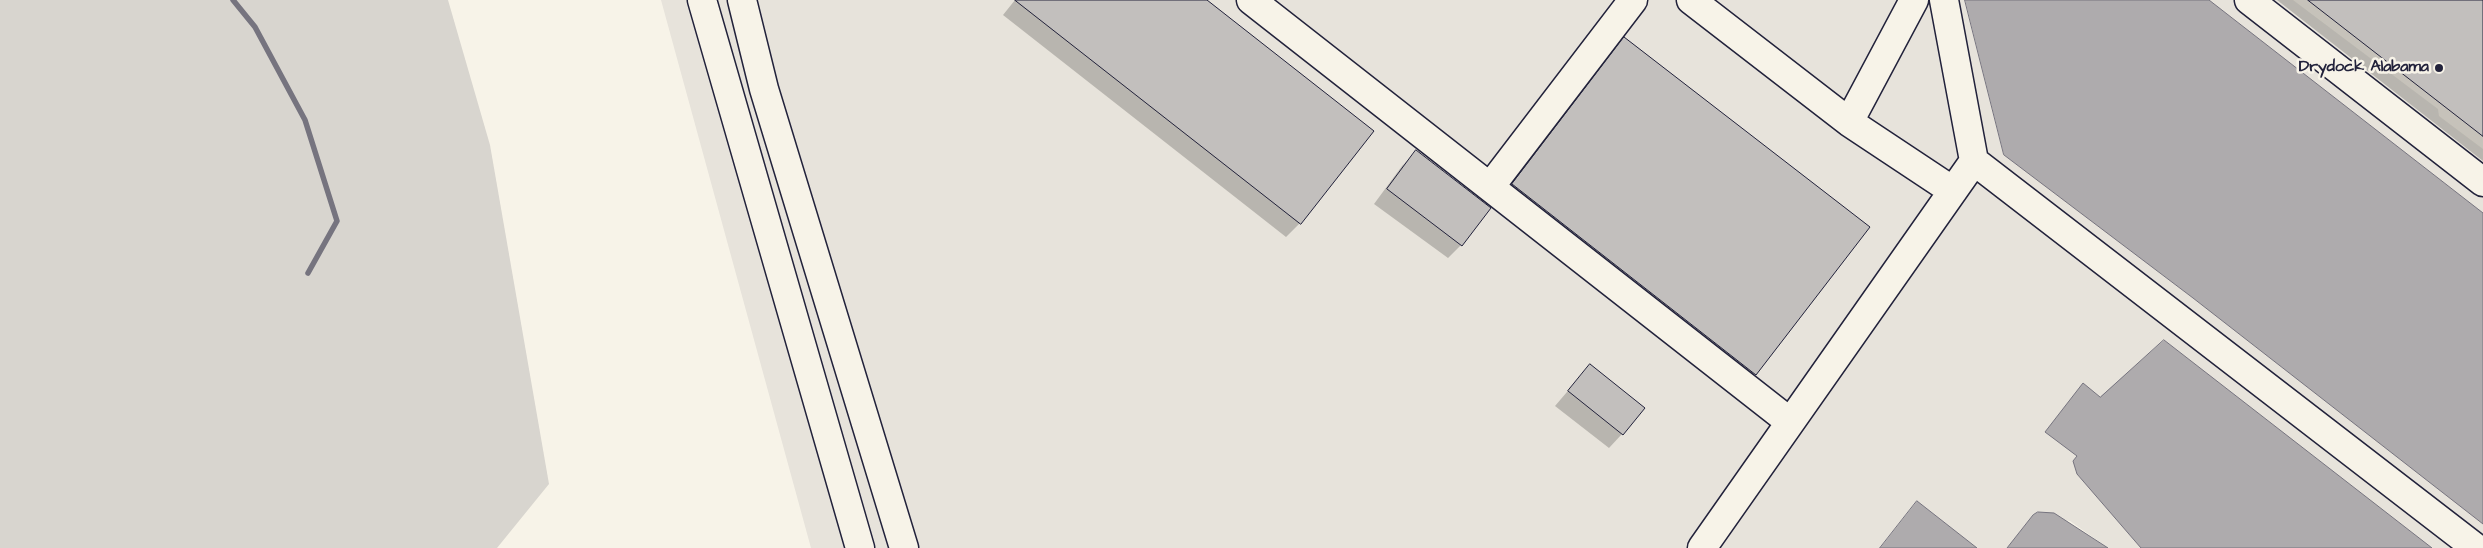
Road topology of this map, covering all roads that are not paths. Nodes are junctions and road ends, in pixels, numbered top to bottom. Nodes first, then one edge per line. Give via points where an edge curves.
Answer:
1 (702, 0) edge
2 (742, 0) edge
3 (1252, 0) edge
4 (1633, 0) edge
5 (1691, 0) edge
6 (1914, 0) edge
7 (1944, 0) edge
8 (2249, 0) edge
9 (1849, 122) junction
10 (1974, 161) junction
11 (2483, 182) edge
12 (1490, 187) junction
13 (1953, 191) junction
14 (1790, 422) junction
15 (860, 548) edge
16 (904, 548) edge
17 (1702, 548) edge
18 (2476, 548) edge

1 - 15 street
2 - 16 street via 764,90
3 - 12 street
4 - 12 street
5 - 9 street
6 - 9 street
7 - 10 street
8 - 11 street
9 - 13 street
10 - 13 street
10 - 18 street
12 - 14 street
13 - 14 street
14 - 17 street

